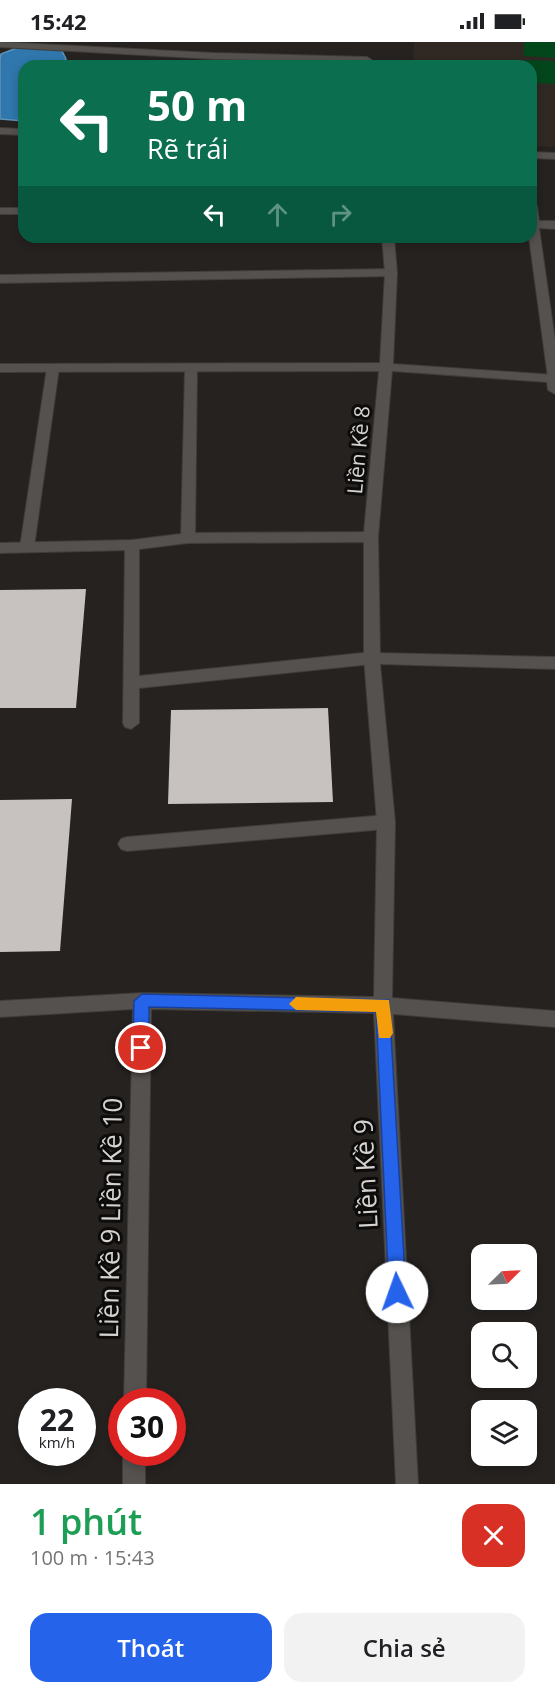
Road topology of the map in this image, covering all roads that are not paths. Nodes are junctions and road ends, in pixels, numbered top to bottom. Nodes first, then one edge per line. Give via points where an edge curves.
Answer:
1 (0, 44) edge
2 (367, 60) dead end
3 (0, 131) edge
4 (18, 132) edge
5 (537, 155) edge
6 (555, 156) edge
7 (0, 211) edge
8 (18, 211) edge
9 (537, 224) edge
10 (555, 225) edge
11 (388, 243) edge
12 (537, 243) edge
13 (391, 273) junction
14 (0, 279) edge
15 (549, 307) edge
16 (0, 368) edge
17 (53, 368) junction
18 (386, 368) junction
19 (191, 369) junction
20 (554, 382) edge
21 (371, 537) junction
22 (188, 538) junction
23 (132, 545) junction
24 (27, 547) junction
25 (0, 548) edge
26 (372, 658) junction
27 (555, 663) edge
28 (131, 682) junction
29 (131, 723) dead end
30 (386, 822) junction
31 (127, 844) dead end
32 (142, 1001) junction
33 (384, 1005) junction
34 (0, 1009) edge
35 (555, 1018) edge
36 (135, 1388) edge
37 (134, 1466) edge
38 (134, 1484) edge
39 (407, 1484) edge

1 - 2 street via 225,57
3 - 4 street
5 - 6 street
7 - 8 street
9 - 10 street
11 - 13 street, Liền Kề 8
12 - 15 street
13 - 14 street
13 - 18 street, Liền Kề 8
15 - 20 street
16 - 17 street
17 - 19 street
17 - 24 street
18 - 19 street
18 - 20 street
18 - 21 street, Liền Kề 8
19 - 22 street
21 - 22 street
21 - 26 street, Liền Kề 8
22 - 23 street
23 - 24 street
23 - 28 street
24 - 25 street
26 - 27 street
26 - 28 street
26 - 30 street, Liền Kề 8
28 - 29 street
30 - 31 street
30 - 33 street, Liền Kề 9
32 - 33 street
32 - 34 street
32 - 36 street, Liền Kề 9 Liền Kề 10
33 - 35 street
33 - 39 street, Liền Kề 9
37 - 38 street

